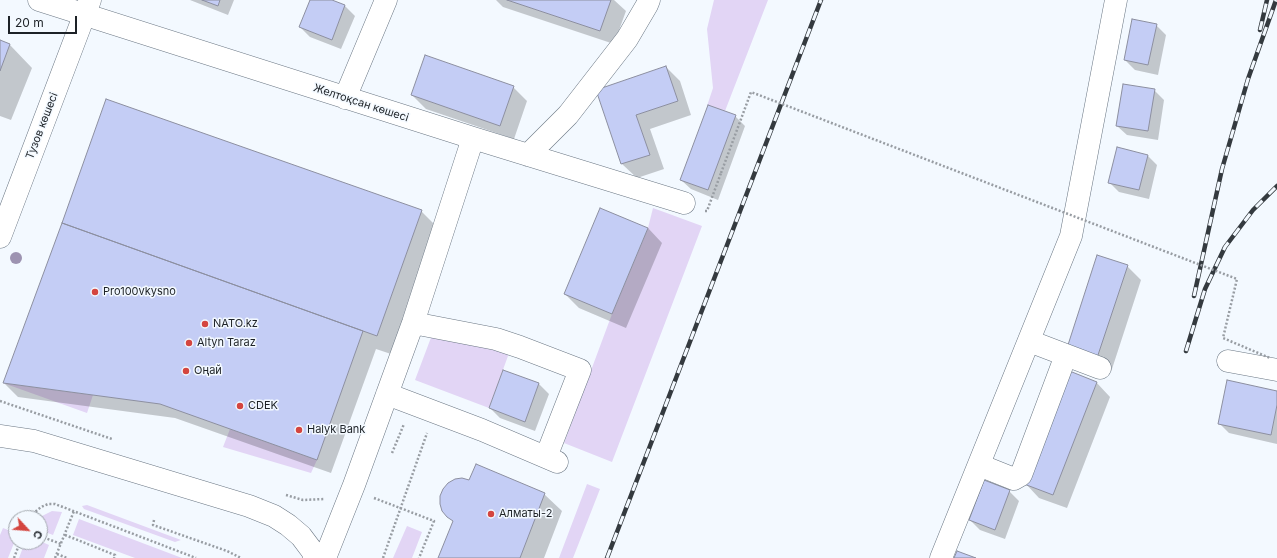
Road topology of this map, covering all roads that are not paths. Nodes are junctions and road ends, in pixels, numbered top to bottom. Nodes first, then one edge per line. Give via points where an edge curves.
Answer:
1 (38, 0) edge
2 (386, 0) edge
3 (649, 0) edge
4 (1116, 0) edge
5 (87, 8) edge
6 (345, 98) junction
7 (473, 138) junction
8 (528, 155) junction
9 (684, 203) dead end
10 (0, 237) edge
11 (413, 323) junction
12 (1029, 341) junction
13 (1066, 355) junction
14 (1228, 361) dead end
15 (1274, 364) edge
16 (1100, 368) dead end
17 (388, 394) junction
18 (0, 436) edge
19 (979, 465) junction
20 (314, 558) edge
21 (325, 558) edge
22 (941, 558) edge

1 - 5 street, Желтоқсан көшесі
2 - 6 street
3 - 8 street via 626,39 568,115
4 - 12 street via 1070,236
5 - 6 street, Желтоқсан көшесі
5 - 10 street, Тузов көшесі
6 - 7 street, Желтоқсан көшесі
7 - 8 street, Желтоқсан көшесі
7 - 11 street
8 - 9 street, Желтоқсан көшесі
11 - 17 street
11 - 17 street via 496,339 580,370 551,459
12 - 13 street
12 - 19 street
13 - 16 street
13 - 19 street via 1021,475 1014,479
14 - 15 street
17 - 21 street
18 - 20 street via 34,441 249,506 288,525 301,536 313,552
19 - 22 street

